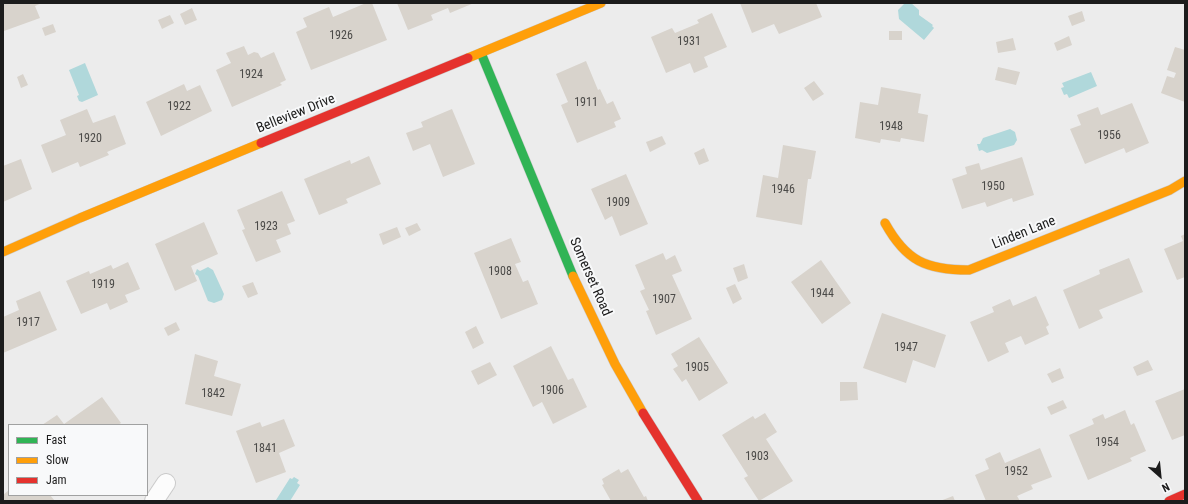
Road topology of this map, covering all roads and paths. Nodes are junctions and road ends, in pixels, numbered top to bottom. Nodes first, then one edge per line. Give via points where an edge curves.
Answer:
1 (601, 3) edge
2 (481, 53) junction
3 (1185, 181) edge
4 (885, 223) dead end
5 (3, 252) edge
6 (166, 483) dead end
7 (1185, 494) edge
8 (154, 501) edge
9 (698, 501) edge
10 (1169, 501) edge

1 - 2 street, Belleview Drive
2 - 5 street, Belleview Drive
2 - 9 street, Somerset Road via 578,288 615,365
3 - 4 street, Linden Lane via 1170,190 969,270 946,271 924,265 906,254 893,239
6 - 8 street
7 - 10 street

